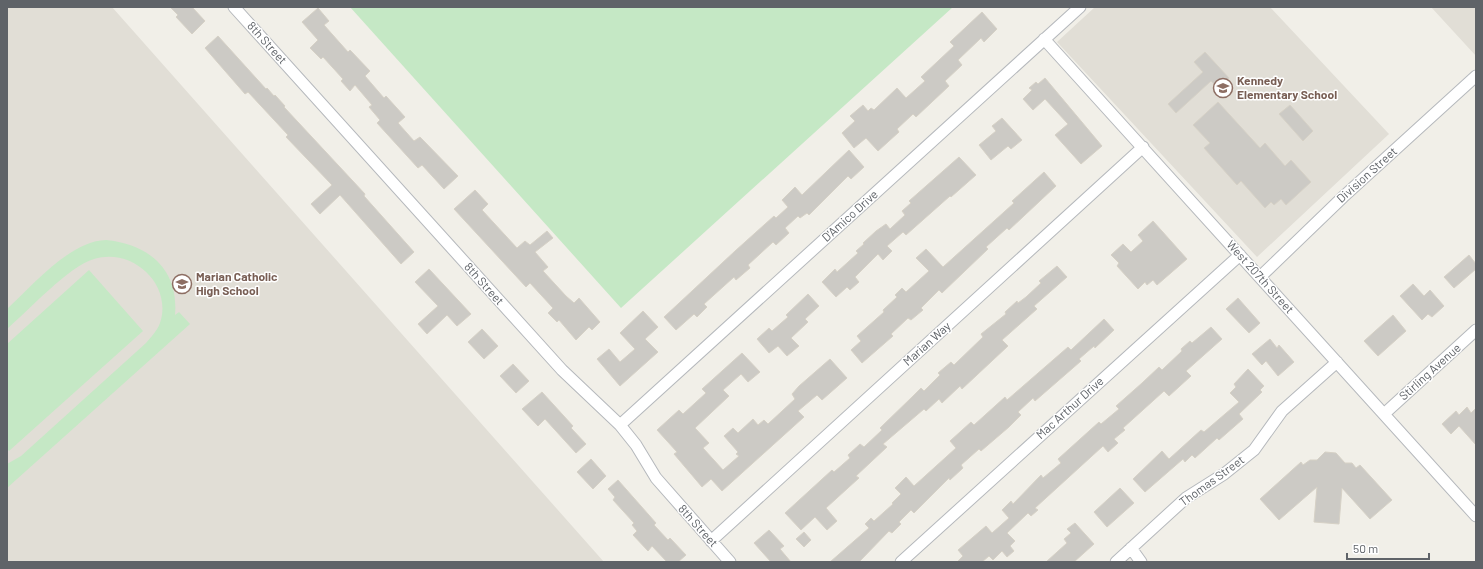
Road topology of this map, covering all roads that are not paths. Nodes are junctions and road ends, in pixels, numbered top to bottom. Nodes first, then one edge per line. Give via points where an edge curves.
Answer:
1 (234, 7) edge
2 (1080, 7) edge
3 (1044, 39) junction
4 (1476, 76) edge
5 (1144, 147) junction
6 (1240, 255) junction
7 (1260, 277) junction
8 (1476, 330) edge
9 (1337, 362) junction
10 (1384, 414) junction
11 (620, 424) junction
12 (1476, 516) edge
13 (711, 541) junction
14 (1131, 548) junction
15 (730, 562) edge
16 (901, 562) edge
17 (1116, 562) edge
18 (1141, 562) edge

1 - 11 street, 8th Street via 562,370
2 - 3 street, D'Amico Drive
3 - 5 street, West 207th Street
3 - 11 street, D'Amico Drive
4 - 7 street, Division Street via 1343,196
5 - 6 street, West 207th Street
5 - 13 street, Marian Way
6 - 7 street, West 207th Street
6 - 16 street, Mac Arthur Drive
7 - 9 street, West 207th Street
8 - 10 street, Stirling Avenue
9 - 10 street, West 207th Street
9 - 14 street, Thomas Street via 1282,411 1254,450 1224,474 1186,498
10 - 12 street, West 207th Street
11 - 13 street, 8th Street via 656,478
13 - 15 street, 8th Street
14 - 17 street, Thomas Street
14 - 18 street

